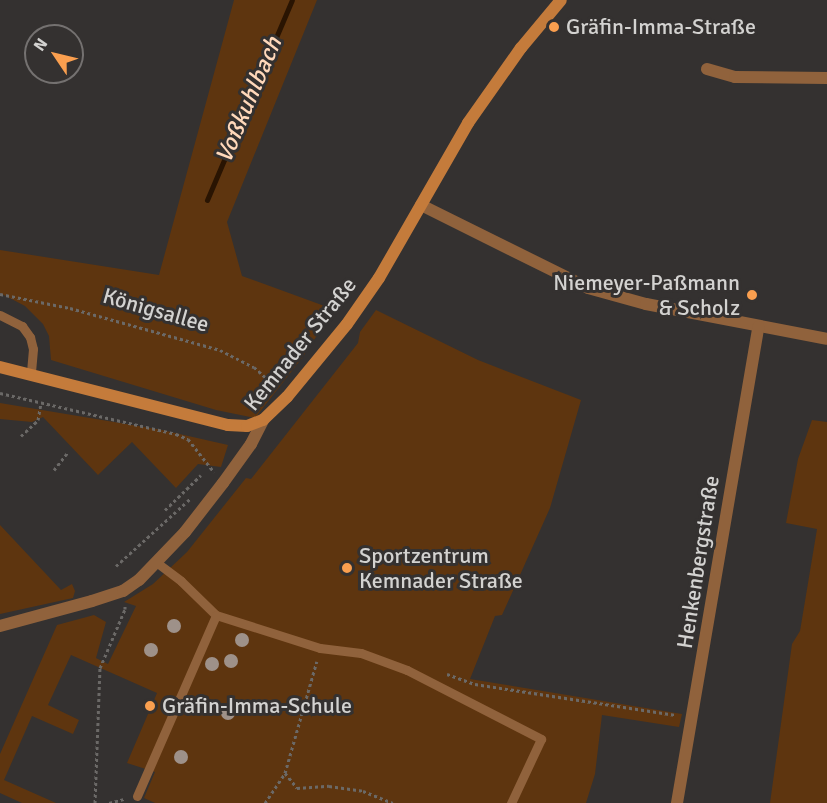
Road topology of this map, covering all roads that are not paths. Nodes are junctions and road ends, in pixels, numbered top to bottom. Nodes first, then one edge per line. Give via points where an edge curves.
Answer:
1 (561, 0) edge
2 (708, 69) dead end
3 (827, 78) edge
4 (421, 205) junction
5 (0, 315) edge
6 (758, 327) junction
7 (827, 339) edge
8 (0, 367) edge
9 (31, 374) junction
10 (263, 420) junction
11 (156, 562) junction
12 (216, 615) junction
13 (0, 626) edge
14 (137, 796) dead end
15 (511, 803) edge
16 (677, 803) edge

1 - 4 main road, Kemnader Straße via 491,89
2 - 3 street via 735,77
4 - 6 street via 588,288
4 - 10 main road, Kemnader Straße via 348,324
5 - 9 lane via 22,326 30,337
6 - 7 street
6 - 16 street, Henkenbergstraße
8 - 9 main road
9 - 10 main road via 228,425 248,426
10 - 11 street, Kemnader Straße via 223,483
11 - 12 lane via 181,580
11 - 13 street, Kemnader Straße via 123,591
12 - 14 lane
12 - 15 lane via 320,648 361,653 407,670 541,738

